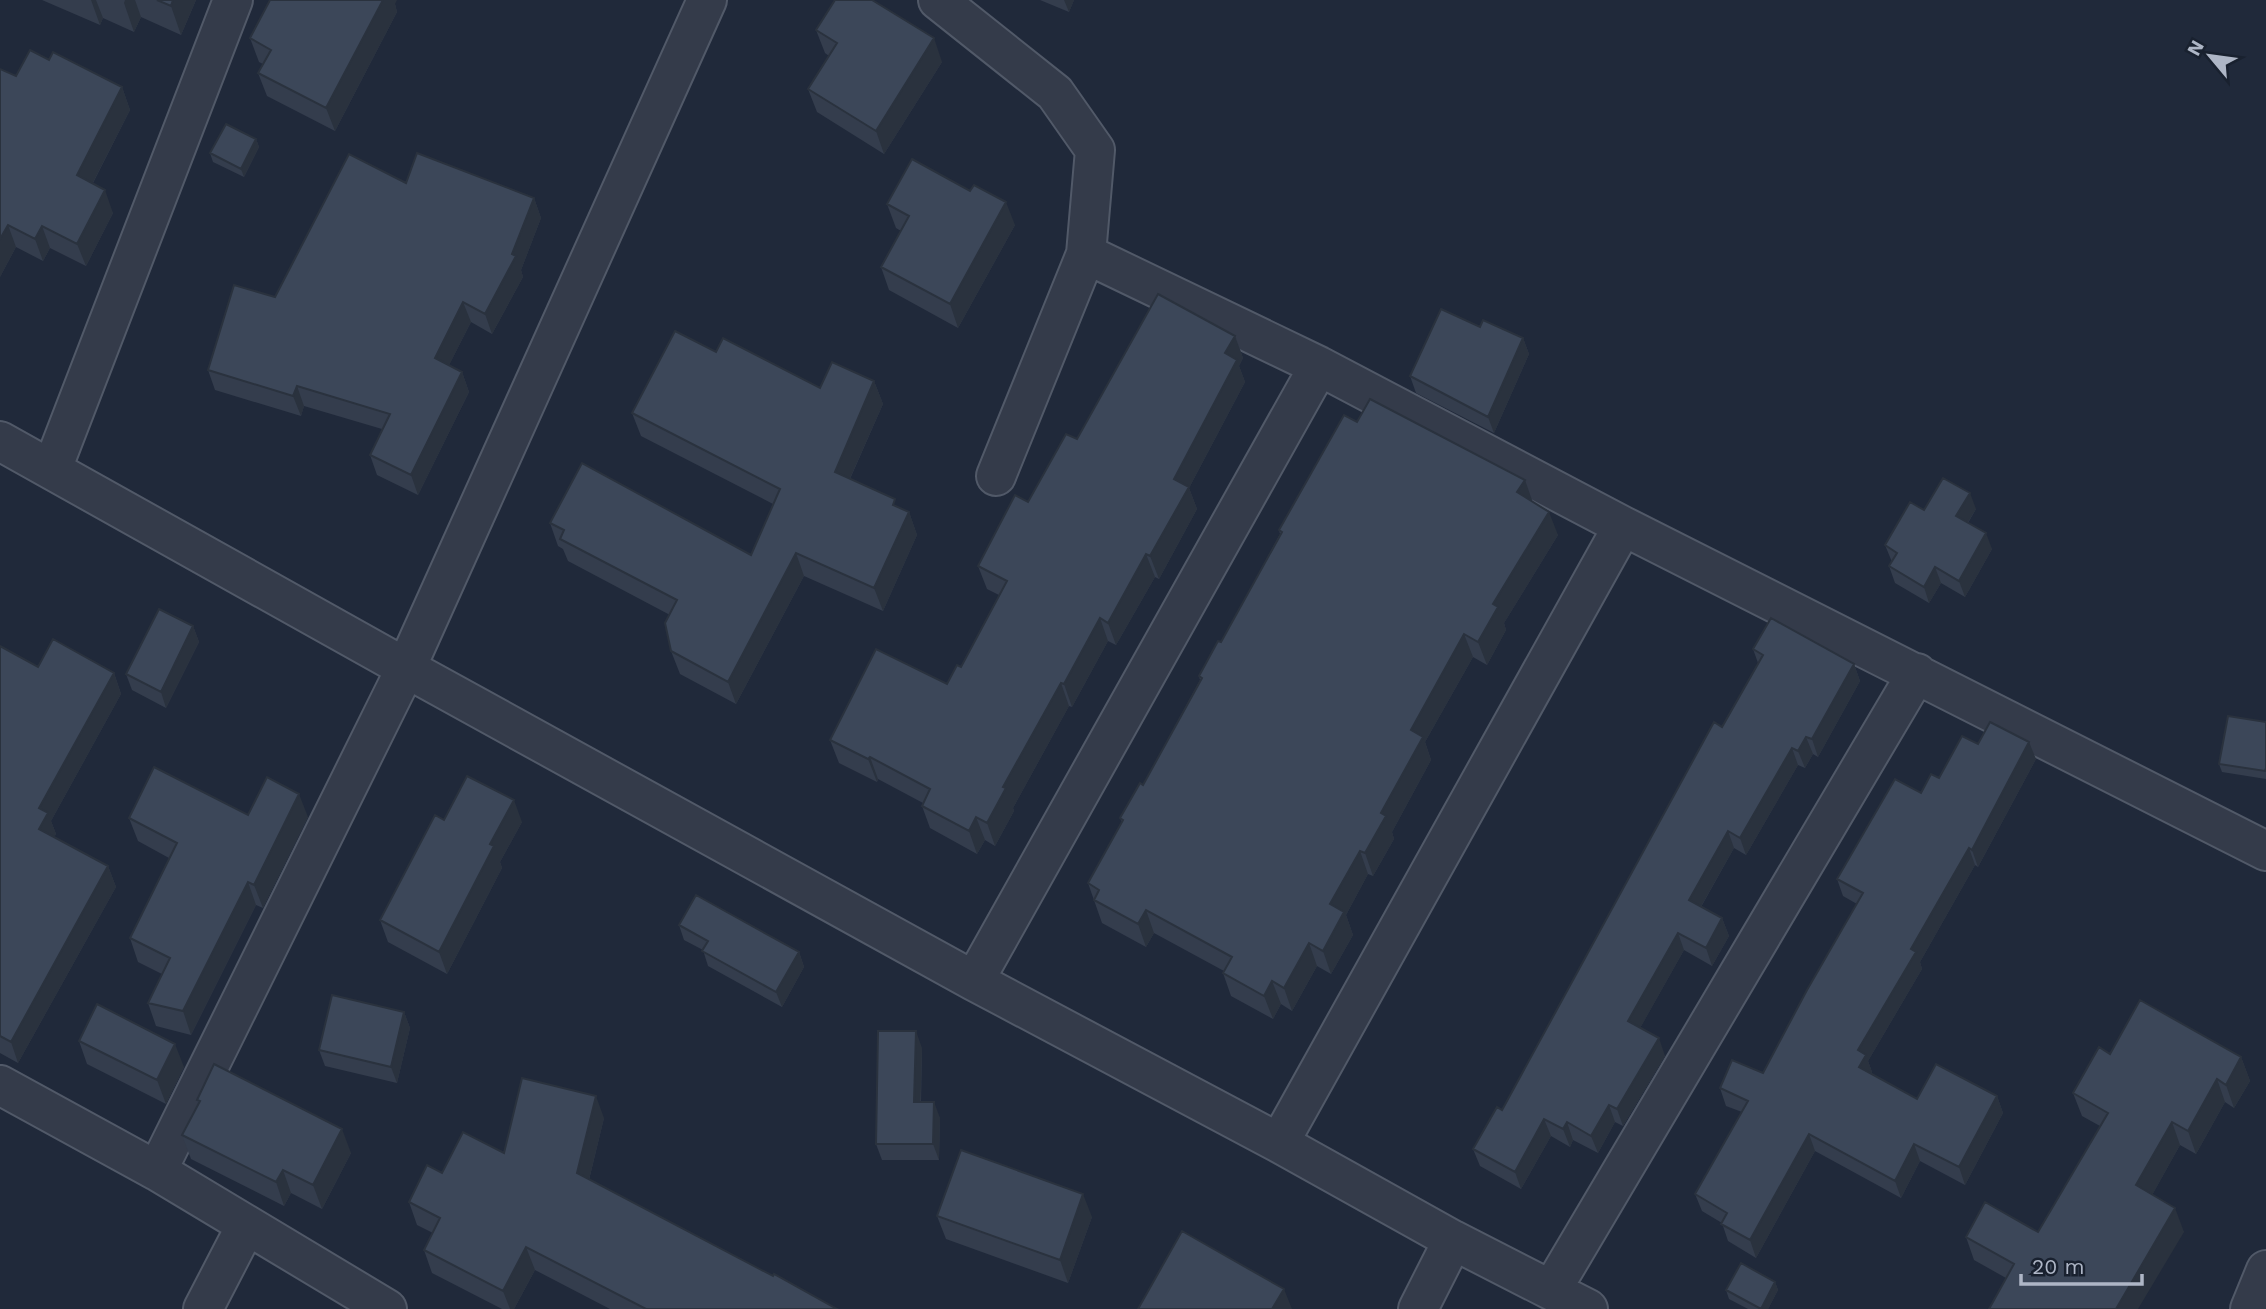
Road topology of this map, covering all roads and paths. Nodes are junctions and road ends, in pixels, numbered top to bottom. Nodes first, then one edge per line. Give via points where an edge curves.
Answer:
1 (233, 0) edge
2 (707, 0) edge
3 (938, 0) edge
4 (1086, 254) junction
5 (1319, 366) junction
6 (0, 441) edge
7 (52, 469) junction
8 (996, 476) dead end
9 (1623, 526) junction
10 (406, 668) junction
11 (1917, 673) junction
12 (2266, 851) edge
13 (974, 981) junction
14 (0, 1085) edge
15 (1279, 1143) junction
16 (157, 1171) junction
17 (246, 1226) junction
18 (1453, 1240) junction
19 (2266, 1270) edge
20 (1552, 1289) junction
21 (203, 1309) edge
22 (387, 1309) edge
23 (1418, 1309) edge
24 (1588, 1309) edge
25 (2250, 1309) edge

1 - 7 street
2 - 10 street
3 - 4 street via 1055,93 1096,150
4 - 5 street
4 - 8 street
5 - 9 street
5 - 13 street
6 - 7 street
7 - 10 street
9 - 11 street
9 - 15 street
10 - 13 street
10 - 16 street
11 - 12 street
11 - 20 street
13 - 15 street
14 - 16 street
15 - 18 street
16 - 17 street
17 - 21 street
17 - 22 street
18 - 20 street
18 - 23 street
19 - 25 street
20 - 24 street

